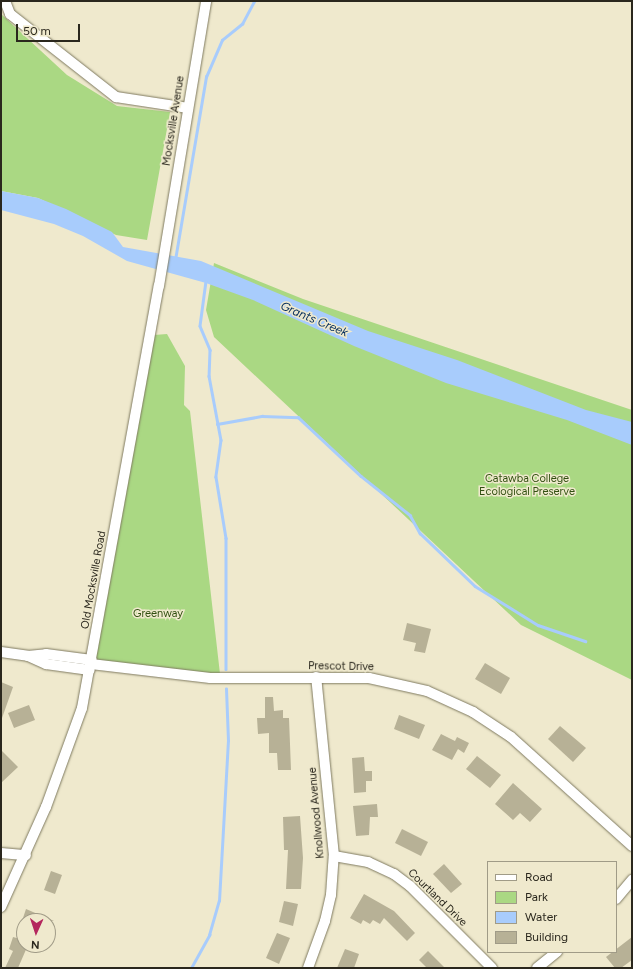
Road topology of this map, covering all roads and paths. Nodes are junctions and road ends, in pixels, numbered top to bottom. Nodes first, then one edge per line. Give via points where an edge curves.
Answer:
1 (5, 1) edge
2 (206, 1) edge
3 (188, 108) junction
4 (166, 245) joint
5 (1, 652) edge
6 (91, 665) junction
7 (316, 677) junction
8 (632, 846) edge
9 (1, 853) edge
10 (26, 855) junction
11 (334, 856) junction
12 (632, 880) edge
13 (617, 898) edge
14 (1, 907) edge
15 (556, 953) edge
16 (308, 968) edge
17 (492, 968) edge
18 (537, 968) edge

1 - 3 street via 10,14 116,97
2 - 3 street, Mocksville Avenue
3 - 4 street, Mocksville Avenue
4 - 6 street, Old Mocksville Road
5 - 6 street, Prescot Drive via 28,656 46,654
6 - 7 street, Prescot Drive via 210,678
6 - 10 street, Old Mocksville Road via 82,708 71,742
7 - 8 street, Prescot Drive via 384,680 427,691 473,712 511,737
7 - 11 street, Knollwood Avenue
9 - 10 street
10 - 14 street, Old Mocksville Road
11 - 16 street, Knollwood Avenue via 331,895 325,921
11 - 17 street, Courtland Drive via 368,862 394,874 410,886
12 - 13 street
15 - 18 street

